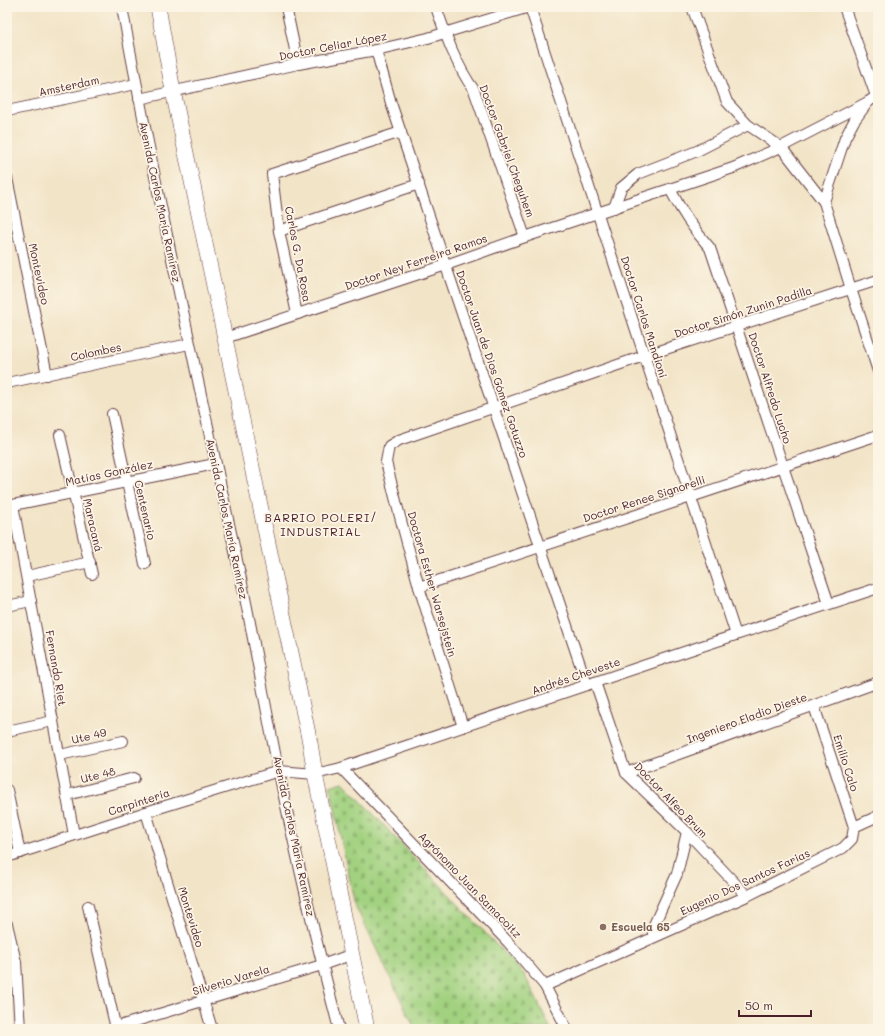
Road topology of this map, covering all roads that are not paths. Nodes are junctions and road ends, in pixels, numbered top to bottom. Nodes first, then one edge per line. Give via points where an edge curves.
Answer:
1 (122, 7) edge
2 (158, 7) edge
3 (286, 7) edge
4 (436, 7) edge
5 (530, 7) edge
6 (692, 7) edge
7 (844, 7) edge
8 (445, 33) junction
9 (376, 50) junction
10 (298, 64) junction
11 (136, 84) junction
12 (174, 91) junction
13 (874, 98) edge
14 (139, 99) junction
15 (7, 111) edge
16 (748, 124) junction
17 (401, 132) junction
18 (781, 147) junction
19 (7, 178) edge
20 (418, 184) junction
21 (670, 189) junction
22 (824, 202) junction
23 (614, 208) junction
24 (598, 214) junction
25 (279, 231) junction
26 (525, 238) junction
27 (446, 265) junction
28 (878, 280) edge
29 (851, 289) junction
30 (297, 314) junction
31 (736, 326) junction
32 (225, 338) junction
33 (189, 344) junction
34 (644, 356) junction
35 (878, 371) edge
36 (48, 375) junction
37 (7, 383) edge
38 (494, 408) junction
39 (112, 414) dead end
40 (60, 435) dead end
41 (878, 435) edge
42 (389, 446) joint
43 (215, 464) junction
44 (783, 466) junction
45 (127, 482) junction
46 (74, 493) junction
47 (690, 496) junction
48 (10, 505) edge
49 (540, 546) junction
50 (90, 562) junction
51 (145, 564) dead end
52 (92, 574) dead end
53 (27, 576) junction
54 (419, 587) junction
55 (878, 588) edge
56 (31, 601) junction
57 (829, 604) junction
58 (7, 606) edge
59 (736, 635) junction
60 (591, 683) junction
61 (877, 686) edge
62 (814, 706) junction
63 (53, 721) junction
64 (463, 727) junction
65 (7, 730) edge
66 (123, 740) dead end
67 (60, 755) junction
68 (341, 768) junction
69 (279, 771) junction
70 (626, 773) junction
71 (315, 774) junction
72 (134, 778) dead end
73 (7, 790) edge
74 (67, 795) junction
75 (146, 812) junction
76 (878, 816) edge
77 (854, 828) junction
78 (687, 832) junction
79 (74, 835) junction
80 (20, 853) junction
81 (7, 857) edge
82 (747, 896) junction
83 (88, 906) dead end
84 (7, 924) edge
85 (653, 937) junction
86 (353, 954) junction
87 (322, 965) junction
88 (545, 986) junction
89 (204, 1001) junction
90 (116, 1028) edge
91 (20, 1029) edge
92 (212, 1029) edge
93 (339, 1029) edge
94 (367, 1029) edge
95 (567, 1029) edge

1 - 11 street, Avenida Carlos María Ramírez
2 - 12 street
3 - 10 street
4 - 8 street, Doctor Gabriel Cheguhem
5 - 8 street, Doctor Celiar López
5 - 24 street, Doctor Carlos Mandioni
6 - 16 street via 727,102
7 - 13 street
8 - 9 street, Doctor Celiar López
8 - 26 street, Doctor Gabriel Cheguhem via 464,76 474,90
9 - 10 street, Doctor Celiar López
9 - 17 street, Doctor Juan de Dios Gómez Gotuzzo
10 - 12 street, Doctor Celiar López
11 - 14 street, Avenida Carlos María Ramírez
11 - 15 street, Amsterdam
12 - 14 street, Doctor Celiar López
12 - 32 street
13 - 18 street, Doctor Ney Ferreira Ramos
13 - 22 street via 854,120 845,138
14 - 33 street, Avenida Carlos María Ramírez
16 - 18 street
16 - 23 street via 697,151 638,174 622,188
17 - 20 street, Doctor Juan de Dios Gómez Gotuzzo
17 - 25 street, Carlos G. Da Rosa via 272,174
18 - 21 street, Doctor Ney Ferreira Ramos via 733,168
18 - 22 street
19 - 36 street, Montevideo
20 - 25 street
20 - 27 street, Doctor Juan de Dios Gómez Gotuzzo
21 - 23 street, Doctor Ney Ferreira Ramos
21 - 31 street, Doctor Alfredo Lucho via 679,207 710,248
22 - 29 street
23 - 24 street, Doctor Ney Ferreira Ramos
24 - 26 street, Doctor Ney Ferreira Ramos
24 - 34 street, Doctor Carlos Mandioni
25 - 30 street, Carlos G. Da Rosa
26 - 27 street, Doctor Ney Ferreira Ramos
27 - 30 street, Doctor Ney Ferreira Ramos
27 - 38 street, Doctor Juan de Dios Gómez Gotuzzo
28 - 29 street, Doctor Simón Zunin Padilla
29 - 31 street, Doctor Simón Zunin Padilla
29 - 35 street
30 - 32 street, Doctor Ney Ferreira Ramos
31 - 34 street, Doctor Simón Zunin Padilla
31 - 44 street, Doctor Alfredo Lucho
32 - 71 street
33 - 36 street, Colombes
33 - 43 street, Avenida Carlos María Ramírez
34 - 38 street, Doctor Simón Zunin Padilla
34 - 47 street, Doctor Carlos Mandioni
36 - 37 street, Colombes
38 - 42 street, Doctor Simón Zunin Padilla via 399,440
38 - 49 street, Doctor Juan de Dios Gómez Gotuzzo
39 - 45 street, Centenario
40 - 46 street, Maracaná
41 - 44 street, Doctor Renee Signorelli
42 - 54 street, Doctora Esther Warsejstein via 386,462
43 - 45 street, Matías González
43 - 69 street, Avenida Carlos María Ramírez
44 - 47 street, Doctor Renee Signorelli
44 - 57 street, Doctor Alfredo Lucho
45 - 46 street, Matías González
45 - 51 street, Centenario
46 - 48 street, Matías González
46 - 50 street, Maracaná
47 - 49 street, Doctor Renee Signorelli
47 - 59 street, Doctor Carlos Mandioni
48 - 53 street, Fernando Riet
49 - 54 street, Doctor Renee Signorelli
49 - 60 street, Doctor Juan de Dios Gómez Gotuzzo
50 - 52 street, Maracaná
50 - 53 street
53 - 56 street, Fernando Riet
54 - 64 street, Doctora Esther Warsejstein
55 - 57 street, Andrés Cheveste
56 - 58 street
56 - 63 street, Fernando Riet
57 - 59 street, Andrés Cheveste
59 - 60 street, Andrés Cheveste
60 - 64 street, Andrés Cheveste
60 - 70 street, Doctor Alfeo Brum
61 - 62 street, Ingeniero Eladio Dieste
62 - 70 street, Ingeniero Eladio Dieste
62 - 77 street, Emilio Calo
63 - 65 street
63 - 67 street, Fernando Riet
64 - 68 street, Andrés Cheveste
66 - 67 street, Ute 49
67 - 74 street, Fernando Riet
68 - 71 street, Andrés Cheveste
68 - 88 street, Agrónomo Juan Samacoitz via 508,942
69 - 71 street, Andrés Cheveste
69 - 75 street, Carpintería
69 - 87 street, Avenida Carlos María Ramírez
70 - 78 street, Doctor Alfeo Brum
71 - 86 street
72 - 74 street, Ute 48
73 - 80 street
74 - 79 street, Fernando Riet
75 - 79 street, Carpintería
75 - 89 street, Montevideo
76 - 77 street
77 - 82 street, Eugenio Dos Santos Farias via 852,839 843,848
78 - 82 street, Doctor Alfeo Brum
78 - 85 street via 677,874 653,927
79 - 80 street, Carpintería
80 - 81 street, Carpintería
82 - 85 street, Eugenio Dos Santos Farias
83 - 90 street
84 - 91 street via 16,962
85 - 88 street, Eugenio Dos Santos Farias
86 - 87 street, Silverio Varela
86 - 94 street
87 - 89 street, Silverio Varela
87 - 93 street, Avenida Carlos María Ramírez
88 - 95 street, Agrónomo Juan Samacoitz
89 - 90 street, Silverio Varela
89 - 92 street, Montevideo

